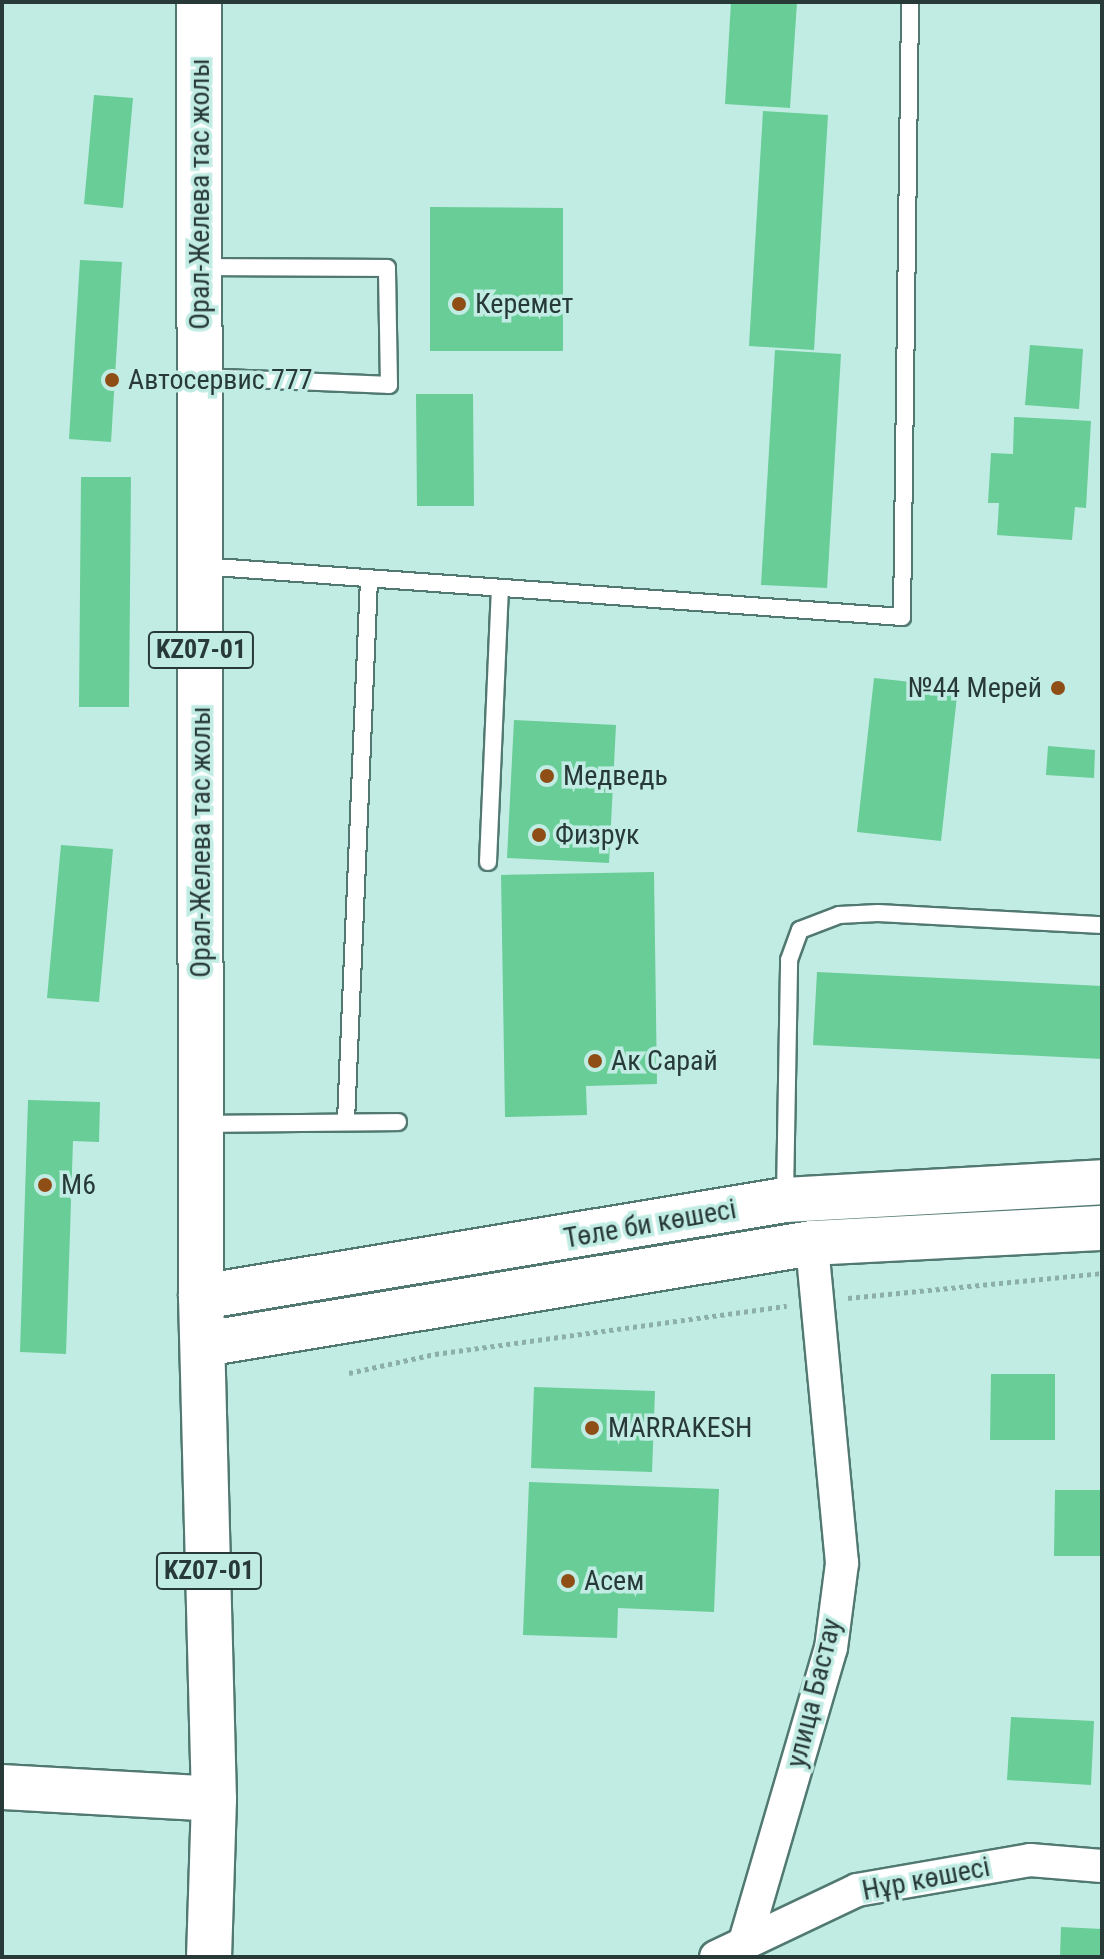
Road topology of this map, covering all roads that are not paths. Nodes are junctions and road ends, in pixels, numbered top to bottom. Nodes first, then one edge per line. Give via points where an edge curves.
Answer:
1 (199, 2) edge
2 (910, 2) edge
3 (200, 267) junction
4 (200, 377) junction
5 (200, 566) junction
6 (369, 580) junction
7 (500, 588) junction
8 (488, 862) dead end
9 (1102, 925) edge
10 (346, 1121) junction
11 (398, 1122) dead end
12 (201, 1124) junction
13 (1102, 1182) edge
14 (785, 1200) junction
15 (1102, 1228) edge
16 (812, 1243) junction
17 (201, 1297) junction
18 (204, 1344) junction
19 (2, 1787) edge
20 (214, 1799) junction
21 (1102, 1866) edge
22 (730, 1951) edge
23 (209, 1957) edge

1 - 3 main road, Орал-Желева тас жолы / KZ07-01
2 - 7 lane via 902,617
3 - 4 main road, Орал-Желева тас жолы / KZ07-01
3 - 4 lane via 387,268 389,385
4 - 5 main road, Орал-Желева тас жолы / KZ07-01
5 - 6 lane
5 - 12 main road, Орал-Желева тас жолы / KZ07-01
6 - 7 lane
6 - 10 lane
7 - 8 lane
9 - 14 lane via 878,913 839,915 800,930 789,960
10 - 11 lane
10 - 12 lane
12 - 17 main road, Орал-Желева тас жолы / KZ07-01
13 - 14 main road, Төле би көшесі
14 - 17 main road, Төле би көшесі
15 - 16 main road, Төле би көшесі
16 - 18 main road, Төле би көшесі
16 - 22 street, улица Бастау via 842,1563 831,1648
17 - 18 main road, Орал-Желева тас жолы
18 - 20 main road, KZ07-01
19 - 20 main road
20 - 23 main road, KZ07-01
21 - 22 street, Нұр көшесі via 1030,1860 857,1890

